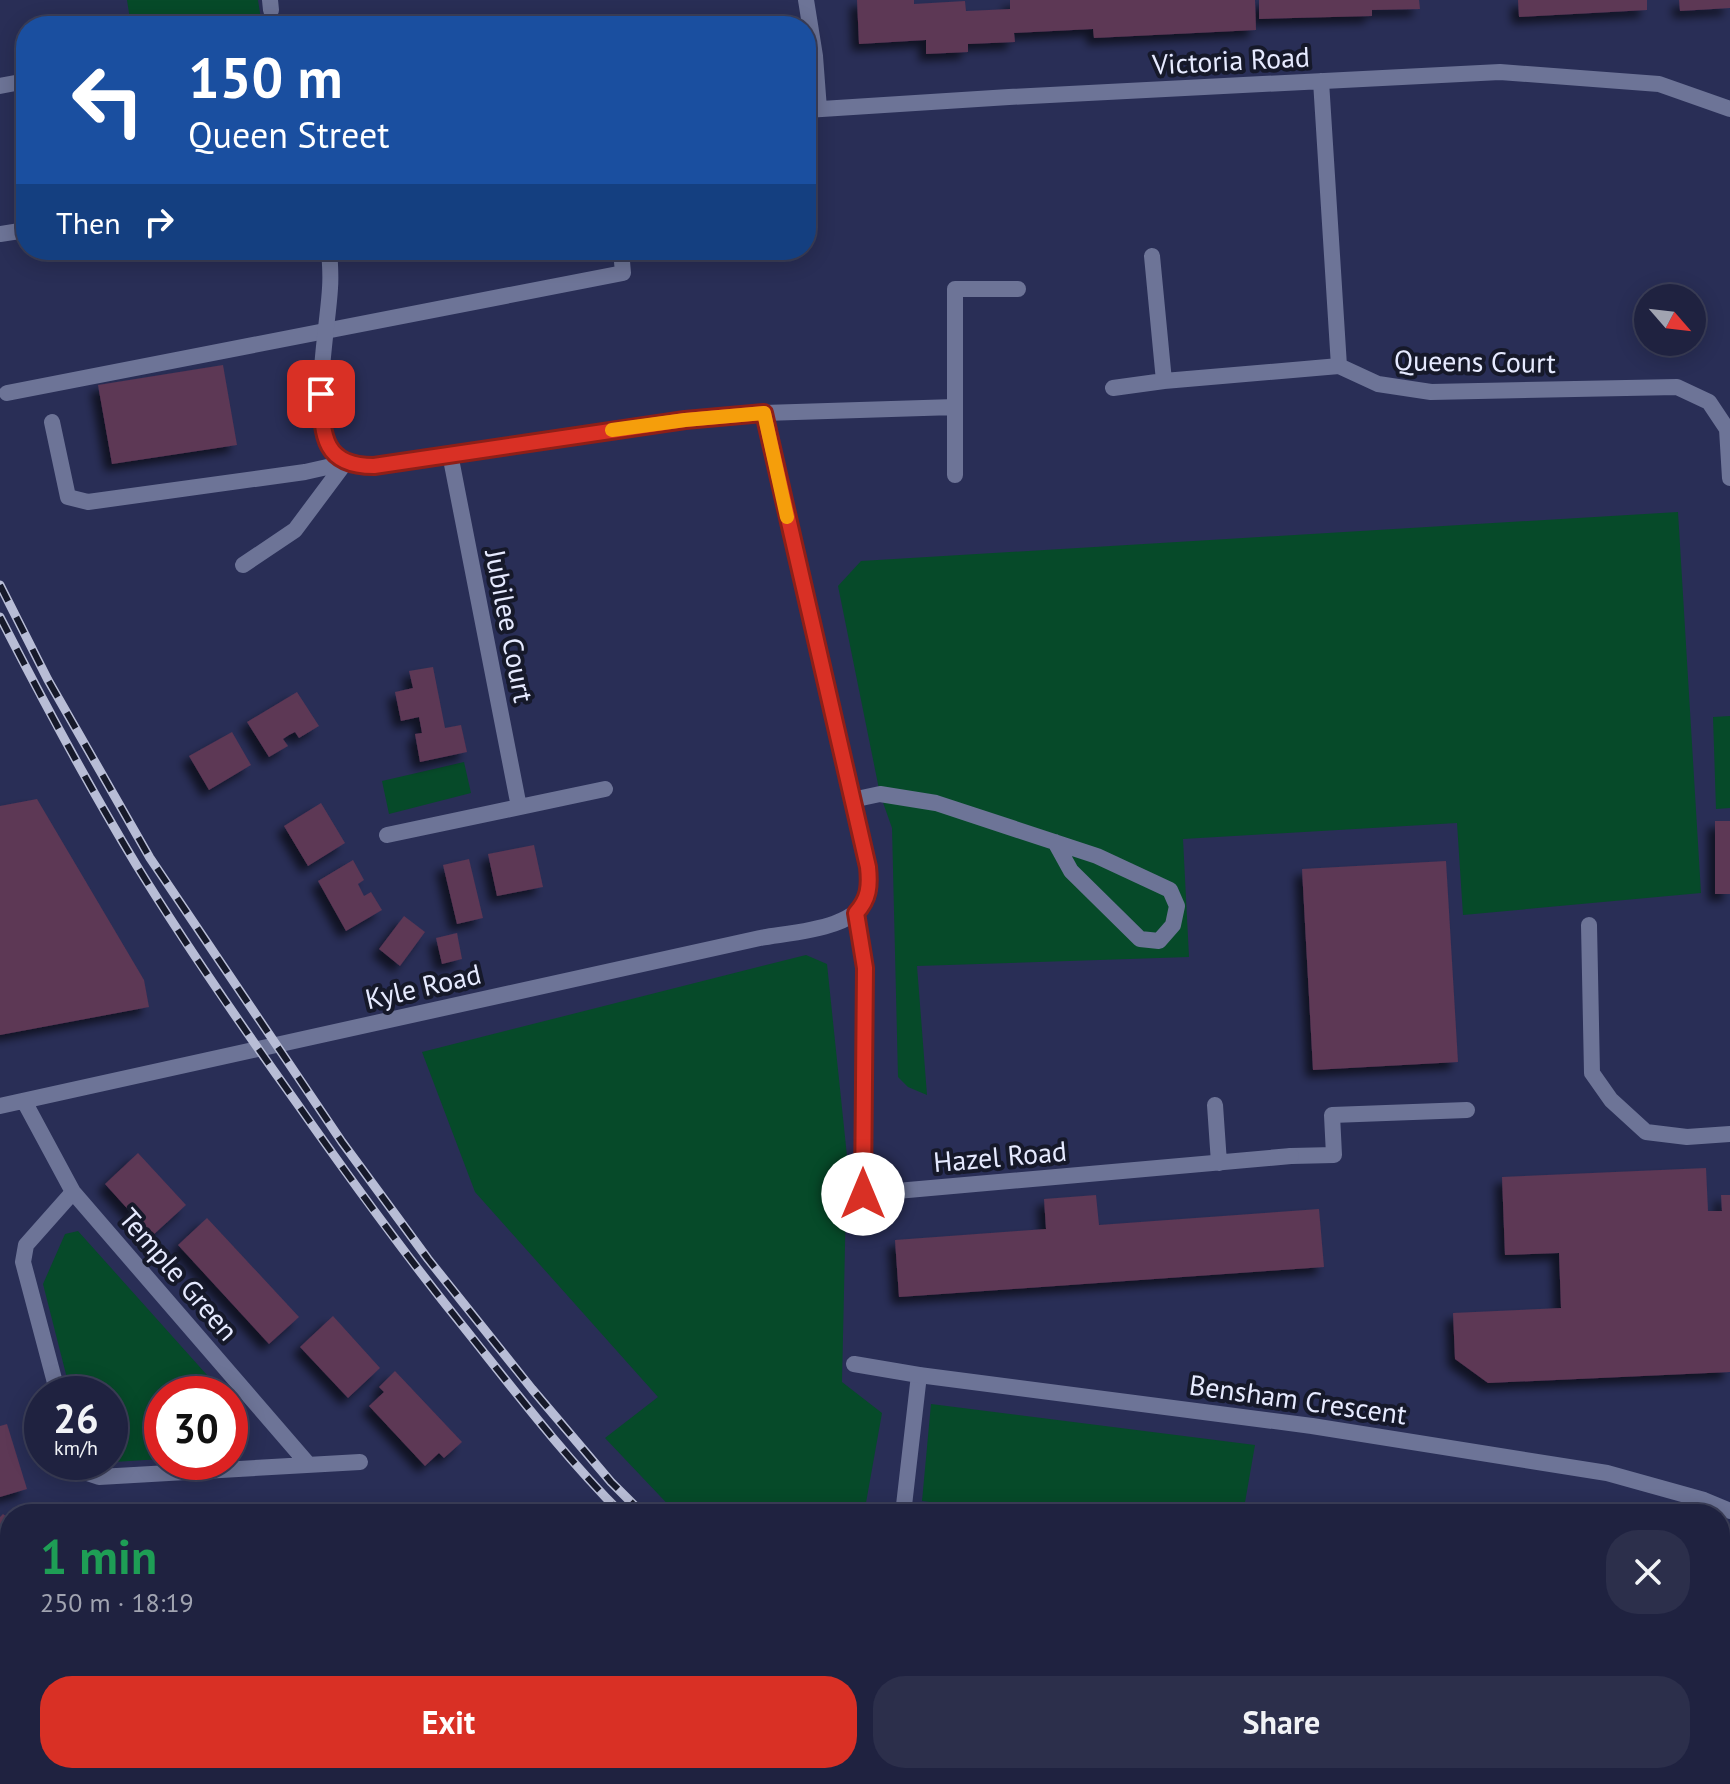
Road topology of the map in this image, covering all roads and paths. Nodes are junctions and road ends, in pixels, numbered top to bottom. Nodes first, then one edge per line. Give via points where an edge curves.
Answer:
1 (1321, 81) junction
2 (1730, 109) edge
3 (816, 110) edge
4 (1152, 256) dead end
5 (329, 260) edge
6 (622, 260) edge
7 (1018, 289) dead end
8 (326, 331) junction
9 (1339, 366) junction
10 (1164, 381) junction
11 (1113, 388) dead end
12 (7, 393) dead end
13 (955, 407) junction
14 (764, 413) junction
15 (52, 422) dead end
16 (450, 454) junction
17 (345, 463) junction
18 (955, 475) dead end
19 (1730, 478) edge
20 (243, 565) dead end
21 (605, 789) dead end
22 (852, 800) junction
23 (519, 807) junction
24 (387, 835) dead end
25 (1055, 842) junction
26 (856, 913) junction
27 (1589, 925) dead end
28 (24, 1101) junction
29 (1215, 1105) dead end
30 (0, 1106) edge
31 (1467, 1110) dead end
32 (1730, 1134) edge
33 (1219, 1163) junction
34 (73, 1192) junction
35 (854, 1364) dead end
36 (919, 1375) junction
37 (53, 1376) edge
38 (360, 1462) dead end
39 (308, 1464) junction
40 (128, 1475) edge
41 (904, 1504) edge
42 (1713, 1504) edge

1 - 2 street, Victoria Road via 1500,72 1659,84
1 - 3 street, Victoria Road
1 - 9 street
4 - 10 street
5 - 8 street
6 - 8 street via 623,273
7 - 13 street via 955,289
8 - 12 street
8 - 17 street via 321,411 331,451
9 - 10 street, Queens Court
9 - 19 street, Queens Court via 1378,384 1431,392 1677,387 1709,402 1727,429
10 - 11 street, Queens Court
13 - 14 street
13 - 18 street
14 - 16 street
14 - 22 street
15 - 17 street via 68,497 88,502
16 - 17 street via 374,466
16 - 23 street, Jubilee Court
17 - 20 street via 295,530
21 - 23 street
22 - 25 street via 880,794 936,803
22 - 26 street via 870,880 864,905
23 - 24 street
25 - 25 street via 1170,890 1177,906 1173,925 1159,941 1140,939 1071,871
26 - 28 street, Kyle Road via 824,926
26 - 33 street, Hazel Road via 865,968 863,1194
27 - 32 street via 1592,1073 1611,1100 1646,1132 1687,1137
28 - 30 street, Kyle Road
28 - 34 street, Temple Green
29 - 33 street
31 - 33 street, Hazel Road via 1332,1115 1334,1155
34 - 37 street via 26,1245 23,1262
34 - 39 street, Temple Green
35 - 36 street, Bensham Crescent
36 - 41 street
36 - 42 street, Bensham Crescent via 1312,1426 1607,1473
38 - 39 street
39 - 40 street

